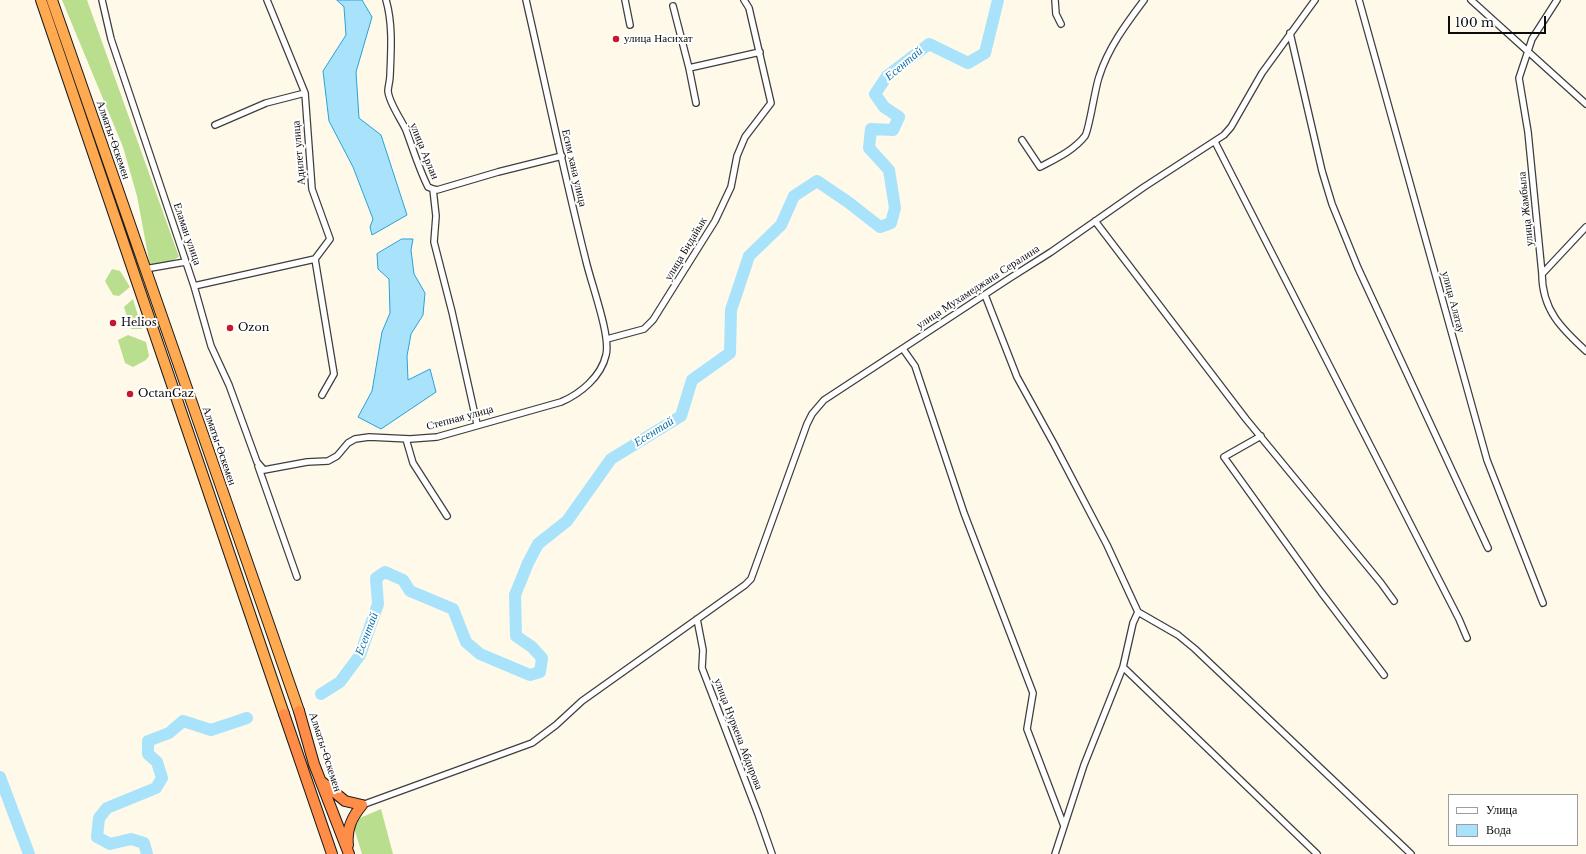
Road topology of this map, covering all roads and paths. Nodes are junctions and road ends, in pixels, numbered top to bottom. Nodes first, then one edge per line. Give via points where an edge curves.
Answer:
1 (41, 0) edge
2 (52, 0) edge
3 (102, 0) edge
4 (267, 0) edge
5 (386, 0) edge
6 (526, 0) edge
7 (625, 0) edge
8 (744, 0) edge
9 (1055, 0) edge
10 (1144, 0) edge
11 (1315, 0) edge
12 (1359, 0) edge
13 (1471, 0) edge
14 (1557, 0) edge
15 (673, 6) dead end
16 (1061, 24) dead end
17 (630, 26) dead end
18 (1290, 33) junction
19 (760, 52) junction
20 (1527, 52) junction
21 (689, 68) junction
22 (304, 93) junction
23 (696, 103) dead end
24 (1586, 104) edge
25 (215, 125) dead end
26 (1022, 140) dead end
27 (1215, 142) junction
28 (562, 156) junction
29 (433, 189) junction
30 (1095, 221) junction
31 (1586, 228) edge
32 (315, 259) junction
33 (185, 262) junction
34 (144, 269) junction
35 (1542, 274) junction
36 (194, 286) junction
37 (985, 295) junction
38 (607, 339) junction
39 (902, 349) junction
40 (1586, 351) edge
41 (322, 395) dead end
42 (477, 424) junction
43 (1261, 436) junction
44 (406, 439) junction
45 (257, 462) junction
46 (264, 470) joint
47 (447, 516) dead end
48 (1488, 548) dead end
49 (297, 577) dead end
50 (1394, 601) dead end
51 (1543, 603) dead end
52 (1138, 612) junction
53 (697, 619) junction
54 (1467, 638) dead end
55 (1123, 667) junction
56 (1384, 675) dead end
57 (320, 780) junction
58 (362, 805) junction
59 (1064, 826) junction
60 (332, 854) edge
61 (349, 854) edge
62 (772, 854) edge
63 (1055, 854) edge
64 (1318, 854) edge
65 (1411, 854) edge

1 - 60 highway, Алматы-Өскемен
2 - 34 highway, Алматы-Өскемен
3 - 33 street, Еламан улица via 111,39
4 - 22 street, Адилет улица
5 - 29 street, улица Арлан via 390,29 388,91 428,188
6 - 28 street, Есим хана улица
7 - 17 street
8 - 19 street, улица Бидайык via 749,8
9 - 16 street via 1056,14
10 - 26 street via 1106,58 1094,93 1086,135 1069,152 1040,167
11 - 18 street, улица Мухамеджана Сералина
12 - 51 street, улица Алатау via 1487,460
13 - 20 street
14 - 20 street, улица Жамбыла via 1532,39
15 - 21 street
18 - 27 street, улица Мухамеджана Сералина via 1262,73 1231,127
18 - 48 street via 1318,156 1332,204 1358,268
19 - 21 street
19 - 38 street, улица Бидайык via 771,103 745,137 737,156 731,187 715,220 653,320 644,329
20 - 24 street
20 - 35 street, улица Жамбыла via 1519,78 1528,132
21 - 23 street
22 - 25 street via 266,103
22 - 32 street, Адилет улица via 312,189 330,239
27 - 30 street, улица Мухамеджана Сералина
27 - 54 street via 1452,604
28 - 29 street
28 - 38 street, Есим хана улица via 586,262
29 - 42 street, улица Арлан via 436,216 434,242
30 - 37 street, улица Мухамеджана Сералина
30 - 43 street
31 - 35 street
32 - 36 street
32 - 41 street via 334,374
33 - 34 street
33 - 36 street, Еламан улица
34 - 57 highway, Алматы-Өскемен via 299,711
35 - 40 street, улица Жамбыла via 1542,288 1556,321
36 - 45 street, Еламан улица via 211,346 229,385
37 - 39 street, улица Мухамеджана Сералина
37 - 52 street via 1017,377 1100,532
38 - 42 street, Степная улица via 606,355 600,368 592,381 574,397
39 - 53 street, улица Мухамеджана Сералина via 824,400 812,414 750,579
39 - 59 street via 915,366 964,513 1033,693 1027,729
42 - 44 street, Степная улица via 437,437
43 - 50 street
43 - 56 street via 1224,457
44 - 46 street, Степная улица via 355,439 328,461
44 - 47 street via 413,463
45 - 46 street, Еламан улица
45 - 49 street
52 - 55 street
52 - 65 street via 1178,635 1195,649
53 - 58 street, улица Мухамеджана Сералина via 582,701 556,725 532,742
53 - 62 street, улица Нуркена Абдирова via 703,650 702,668
55 - 59 street via 1084,765
55 - 64 street
57 - 58 highway via 345,801
57 - 61 highway, Алматы-Өскемен
58 - 61 highway via 349,825
59 - 63 street

